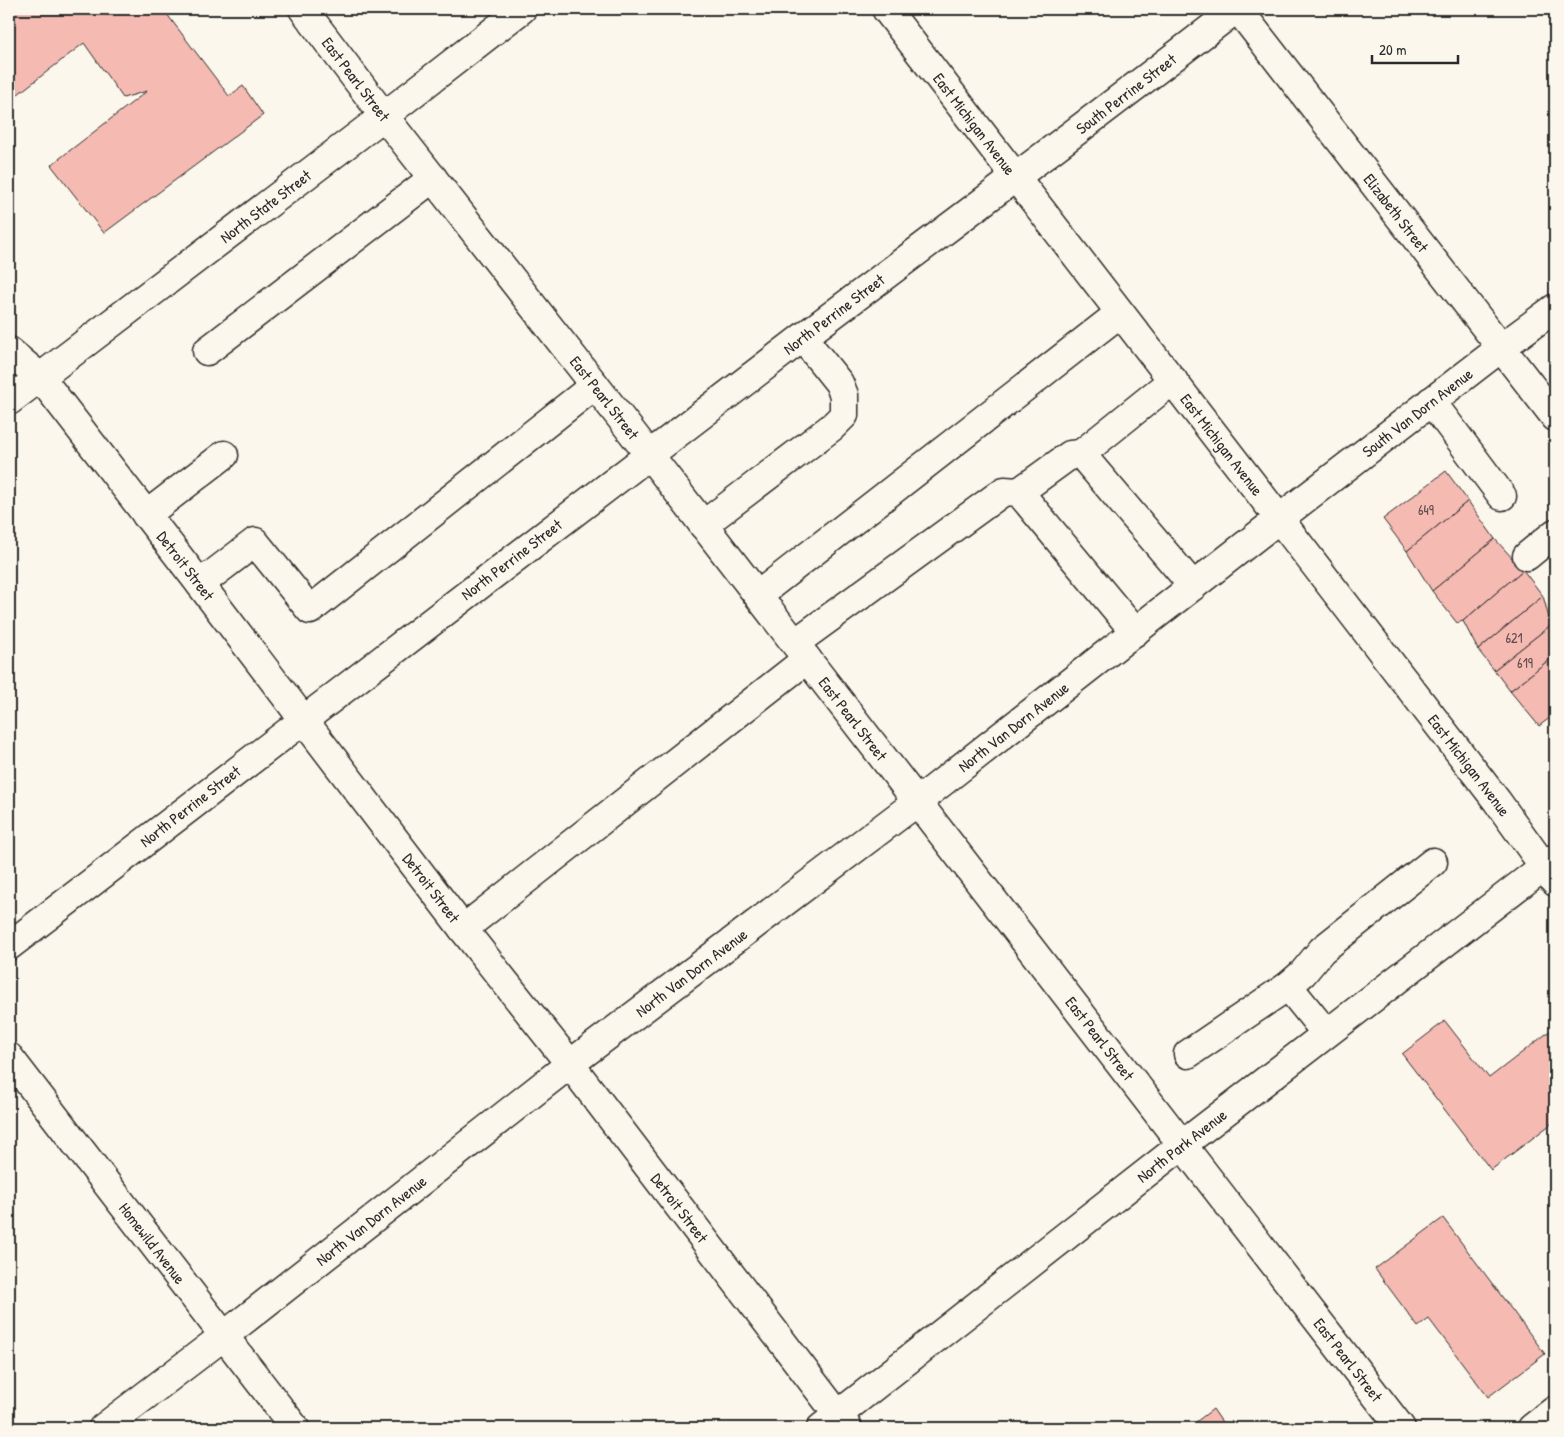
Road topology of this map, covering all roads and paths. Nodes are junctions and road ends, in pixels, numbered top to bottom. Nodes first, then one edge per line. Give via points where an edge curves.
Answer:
1 (303, 9) edge
2 (522, 9) edge
3 (886, 9) edge
4 (1237, 9) edge
5 (384, 116) junction
6 (1016, 177) junction
7 (433, 178) junction
8 (1555, 308) edge
9 (1120, 313) junction
10 (803, 338) junction
11 (1502, 347) junction
12 (9, 351) edge
13 (207, 351) dead end
14 (40, 377) junction
15 (1172, 380) junction
16 (594, 385) junction
17 (9, 400) edge
18 (1432, 401) junction
19 (1555, 416) edge
20 (1081, 454) junction
21 (224, 455) dead end
22 (649, 455) junction
23 (1019, 492) junction
24 (1502, 496) dead end
25 (146, 515) junction
26 (1280, 518) junction
27 (703, 524) junction
28 (1555, 533) edge
29 (1527, 556) dead end
30 (200, 584) junction
31 (1193, 586) junction
32 (758, 595) junction
33 (1135, 632) junction
34 (801, 651) junction
35 (303, 718) junction
36 (918, 802) junction
37 (1432, 862) dead end
38 (1551, 869) edge
39 (463, 929) junction
40 (9, 946) edge
41 (1288, 986) junction
42 (1326, 1033) junction
43 (1188, 1054) dead end
44 (9, 1057) edge
45 (570, 1064) junction
46 (1182, 1145) junction
47 (225, 1335) junction
48 (1555, 1410) edge
49 (836, 1424) edge
50 (103, 1428) edge
51 (295, 1428) edge
52 (1401, 1428) edge
53 (1532, 1428) edge

1 - 5 street, East Pearl Street
2 - 5 street, North State Street
3 - 6 street, East Michigan Avenue
4 - 6 street, South Perrine Street
4 - 11 street, Elizabeth Street
5 - 7 street, East Pearl Street
5 - 14 street, North State Street
6 - 9 street, East Michigan Avenue
6 - 10 street, North Perrine Street
7 - 13 street
7 - 16 street, East Pearl Street
8 - 11 street, South Van Dorn Avenue
9 - 15 street, East Michigan Avenue
9 - 32 street
10 - 22 street, North Perrine Street
10 - 27 street via 839,383 844,395 844,415
11 - 18 street, South Van Dorn Avenue
11 - 19 street, Elizabeth Street
12 - 14 street, Detroit Street
14 - 17 street, North State Street
14 - 25 street, Detroit Street
15 - 20 street
15 - 26 street, East Michigan Avenue
16 - 22 street, East Pearl Street
16 - 30 street via 310,610 256,542
18 - 24 street
18 - 26 street, South Van Dorn Avenue
20 - 23 street via 1070,455
20 - 31 street
21 - 25 street
22 - 27 street, East Pearl Street
22 - 35 street, North Perrine Street
23 - 33 street
23 - 34 street via 1004,491
25 - 30 street, Detroit Street
26 - 31 street, North Van Dorn Avenue
26 - 38 street, East Michigan Avenue
27 - 32 street, East Pearl Street
28 - 29 street
30 - 35 street, Detroit Street
31 - 33 street, North Van Dorn Avenue
32 - 34 street, East Pearl Street
33 - 36 street, North Van Dorn Avenue
34 - 36 street, East Pearl Street
34 - 39 street
35 - 39 street, Detroit Street
35 - 40 street, North Perrine Street
36 - 45 street, North Van Dorn Avenue
36 - 46 street, East Pearl Street
37 - 41 street via 1322,950
38 - 42 street, North Park Avenue
39 - 45 street, Detroit Street
41 - 42 street
41 - 43 street
42 - 46 street, North Park Avenue
44 - 47 street, Homewild Avenue
45 - 47 street, North Van Dorn Avenue
45 - 49 street, Detroit Street
46 - 49 street, North Park Avenue
46 - 52 street, East Pearl Street
47 - 50 street, North Van Dorn Avenue
47 - 51 street, Homewild Avenue
48 - 53 street

